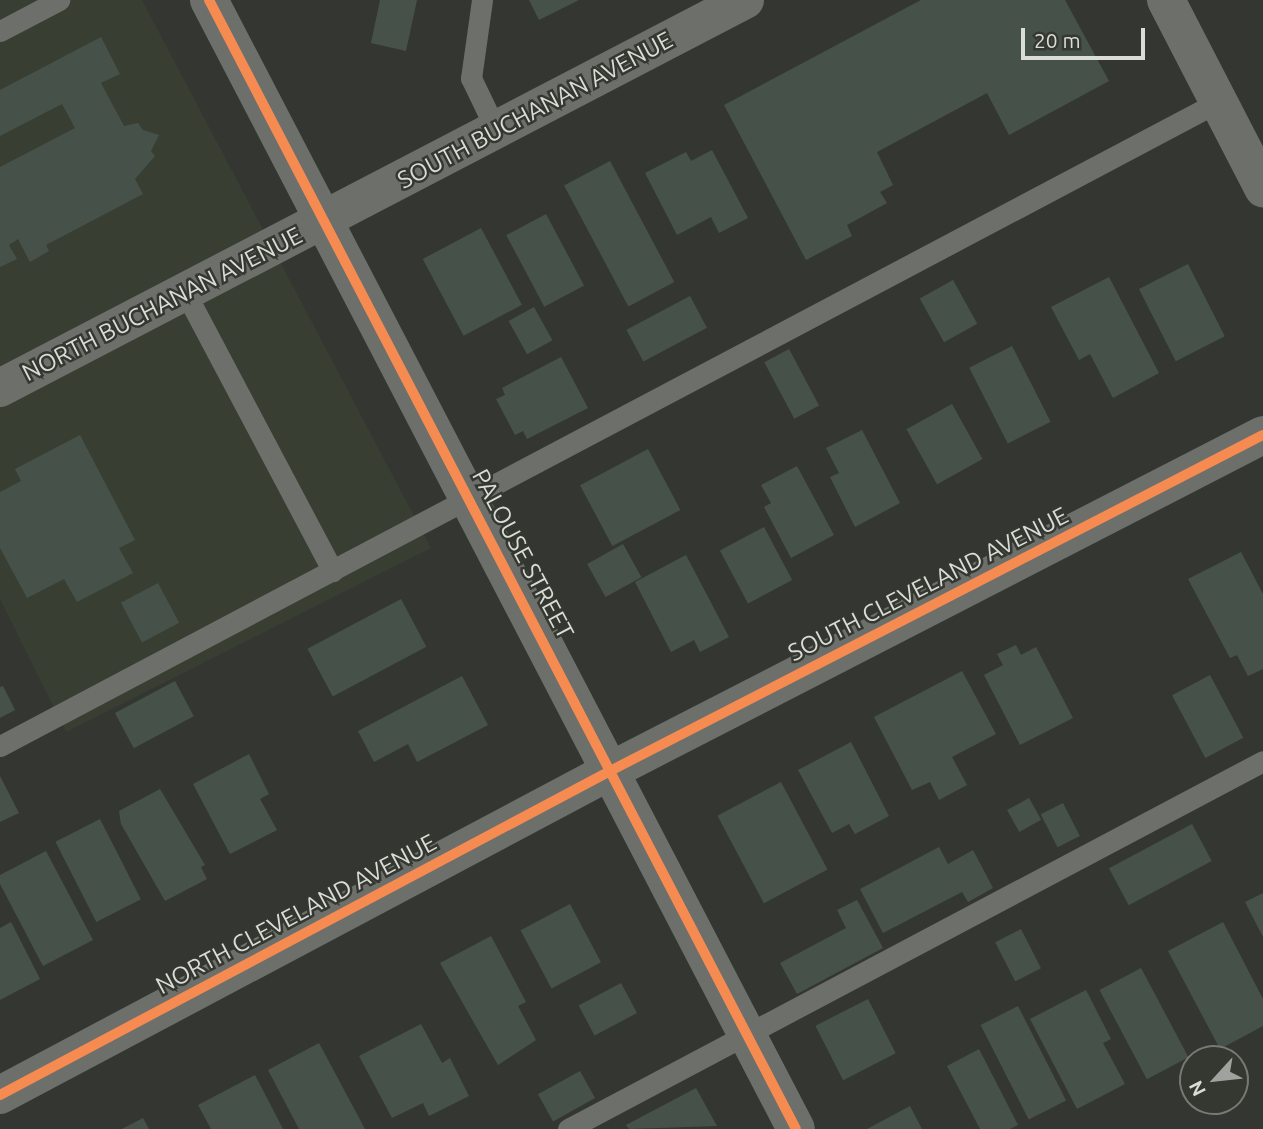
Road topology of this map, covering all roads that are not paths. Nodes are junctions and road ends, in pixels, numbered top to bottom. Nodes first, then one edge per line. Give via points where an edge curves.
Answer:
1 (59, 0) edge
2 (209, 0) edge
3 (482, 0) edge
4 (745, 0) edge
5 (1166, 0) edge
6 (0, 31) edge
7 (1218, 102) junction
8 (496, 130) junction
9 (1263, 188) edge
10 (324, 220) junction
11 (185, 292) junction
12 (0, 388) edge
13 (1263, 435) edge
14 (470, 499) junction
15 (333, 571) junction
16 (0, 746) edge
17 (1263, 761) edge
18 (612, 770) junction
19 (748, 1034) junction
20 (0, 1095) edge
21 (568, 1129) edge
22 (796, 1129) edge

1 - 6 lane
2 - 10 street, PALOUSE STREET
3 - 8 lane via 471,78
4 - 8 street, SOUTH BUCHANAN AVENUE
5 - 7 street
7 - 9 street
7 - 14 lane
8 - 10 street, SOUTH BUCHANAN AVENUE
10 - 11 street, NORTH BUCHANAN AVENUE
10 - 14 street, PALOUSE STREET
11 - 12 street, NORTH BUCHANAN AVENUE
11 - 15 lane
13 - 18 street, SOUTH CLEVELAND AVENUE
14 - 15 lane
14 - 18 street, PALOUSE STREET
15 - 16 lane
17 - 19 lane
18 - 19 street, PALOUSE STREET
18 - 20 street, NORTH CLEVELAND AVENUE
19 - 21 lane
19 - 22 street, PALOUSE STREET

